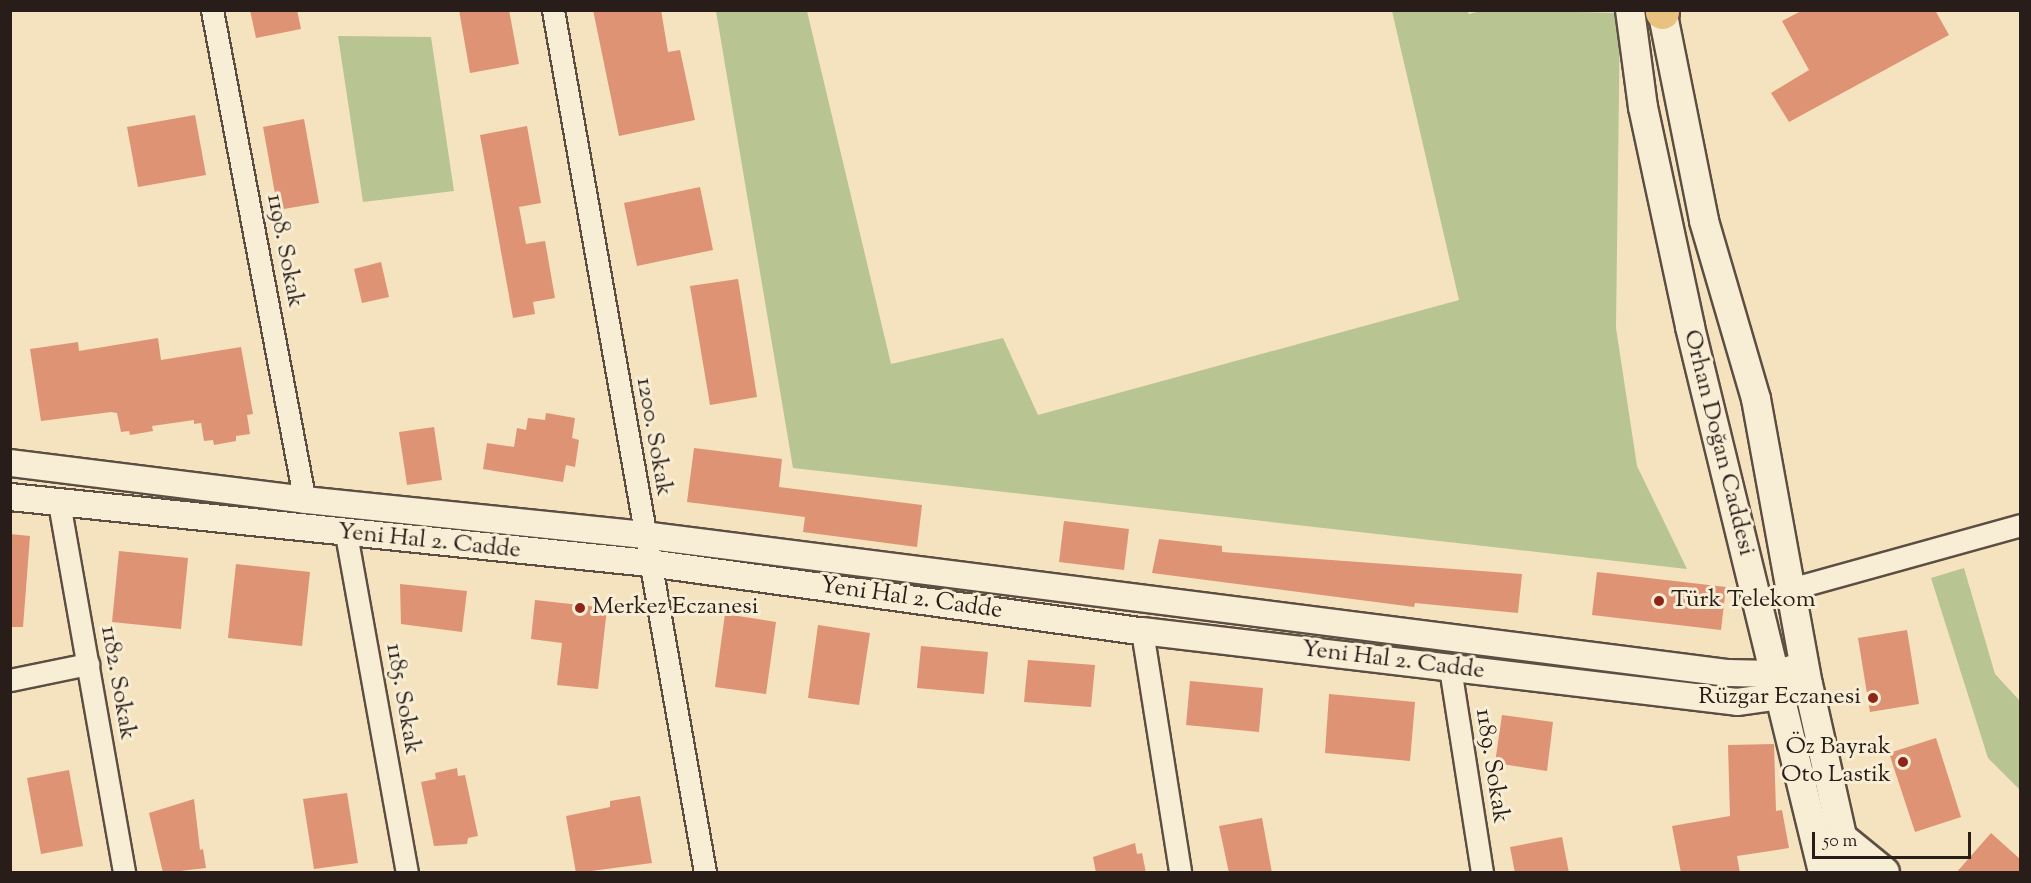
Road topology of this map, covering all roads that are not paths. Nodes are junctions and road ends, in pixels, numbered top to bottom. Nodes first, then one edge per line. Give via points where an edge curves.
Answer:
1 (212, 10) edge
2 (553, 10) edge
3 (1630, 10) edge
4 (1662, 11) edge
5 (10, 463) edge
6 (10, 497) edge
7 (305, 500) junction
8 (59, 503) junction
9 (2020, 525) edge
10 (346, 534) junction
11 (644, 535) junction
12 (649, 563) junction
13 (1790, 589) junction
14 (1142, 631) junction
15 (88, 664) junction
16 (1450, 668) junction
17 (1807, 675) junction
18 (10, 680) edge
19 (1778, 685) junction
20 (1842, 837) junction
21 (124, 873) edge
22 (407, 873) edge
23 (705, 873) edge
24 (1180, 873) edge
25 (1482, 873) edge
26 (1822, 873) edge
27 (1850, 873) edge
28 (1885, 873) edge

1 - 7 street, 1198. Sokak
2 - 11 street, 1200. Sokak
3 - 19 main road, Orhan Doğan Caddesi via 1643,107 1690,327
4 - 13 main road, Orhan Doğan Caddesi via 1704,221 1756,399
5 - 7 street
6 - 8 street, Yeni Hal 2. Cadde
7 - 11 street
8 - 10 street, Yeni Hal 2. Cadde
8 - 15 street, 1182. Sokak
9 - 13 street
10 - 12 street, Yeni Hal 2. Cadde
10 - 22 street, 1185. Sokak
11 - 12 street, 1200. Sokak
11 - 19 street via 1728,673
12 - 14 street, Yeni Hal 2. Cadde
12 - 23 street, 1200. Sokak
13 - 17 main road, Orhan Doğan Caddesi
14 - 16 street, Yeni Hal 2. Cadde
14 - 24 street
15 - 18 street
15 - 21 street, 1182. Sokak
16 - 19 street, Yeni Hal 2. Cadde via 1737,702
16 - 25 street, 1189. Sokak
17 - 19 street
17 - 20 main road, Orhan Doğan Caddesi
19 - 26 main road, Orhan Doğan Caddesi
20 - 27 main road, Orhan Doğan Caddesi
20 - 28 main road

